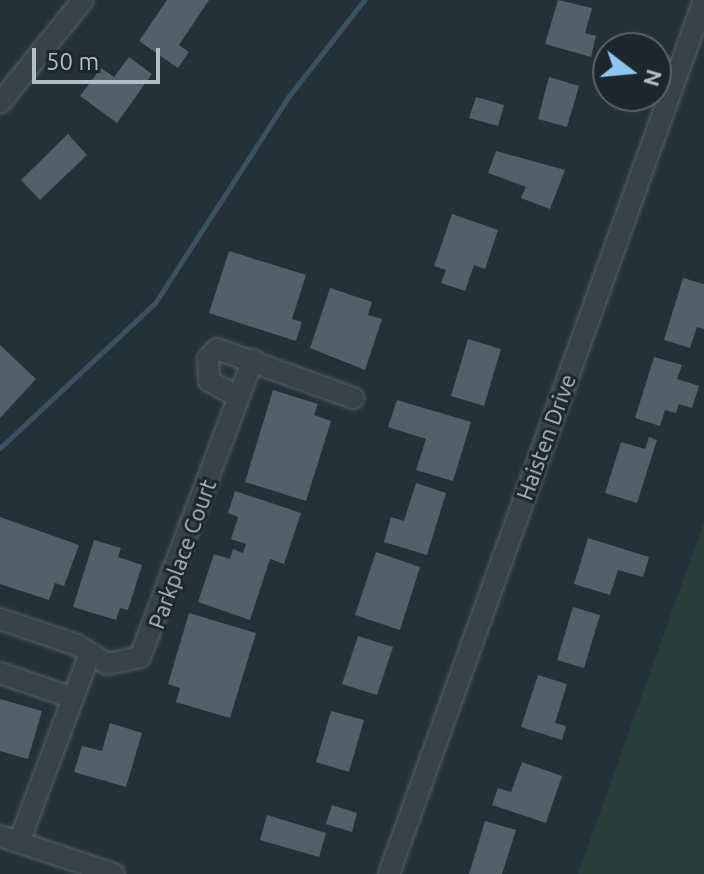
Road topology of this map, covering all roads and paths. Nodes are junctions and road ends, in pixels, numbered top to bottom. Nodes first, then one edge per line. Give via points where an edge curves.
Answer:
1 (83, 0) edge
2 (704, 0) edge
3 (0, 103) edge
4 (253, 360) junction
5 (238, 397) junction
6 (353, 398) dead end
7 (0, 619) edge
8 (90, 653) junction
9 (0, 673) edge
10 (70, 697) junction
11 (9, 839) edge
12 (114, 874) edge
13 (389, 874) edge

1 - 3 street
2 - 13 street, Haisten Drive
4 - 5 street, Parkplace Court
4 - 5 street via 224,349 208,358 209,381
4 - 6 street
5 - 8 street, Parkplace Court via 149,644 126,664 107,664
7 - 8 street, Parkplace Court
8 - 10 street
9 - 10 street
10 - 11 street
11 - 12 street

